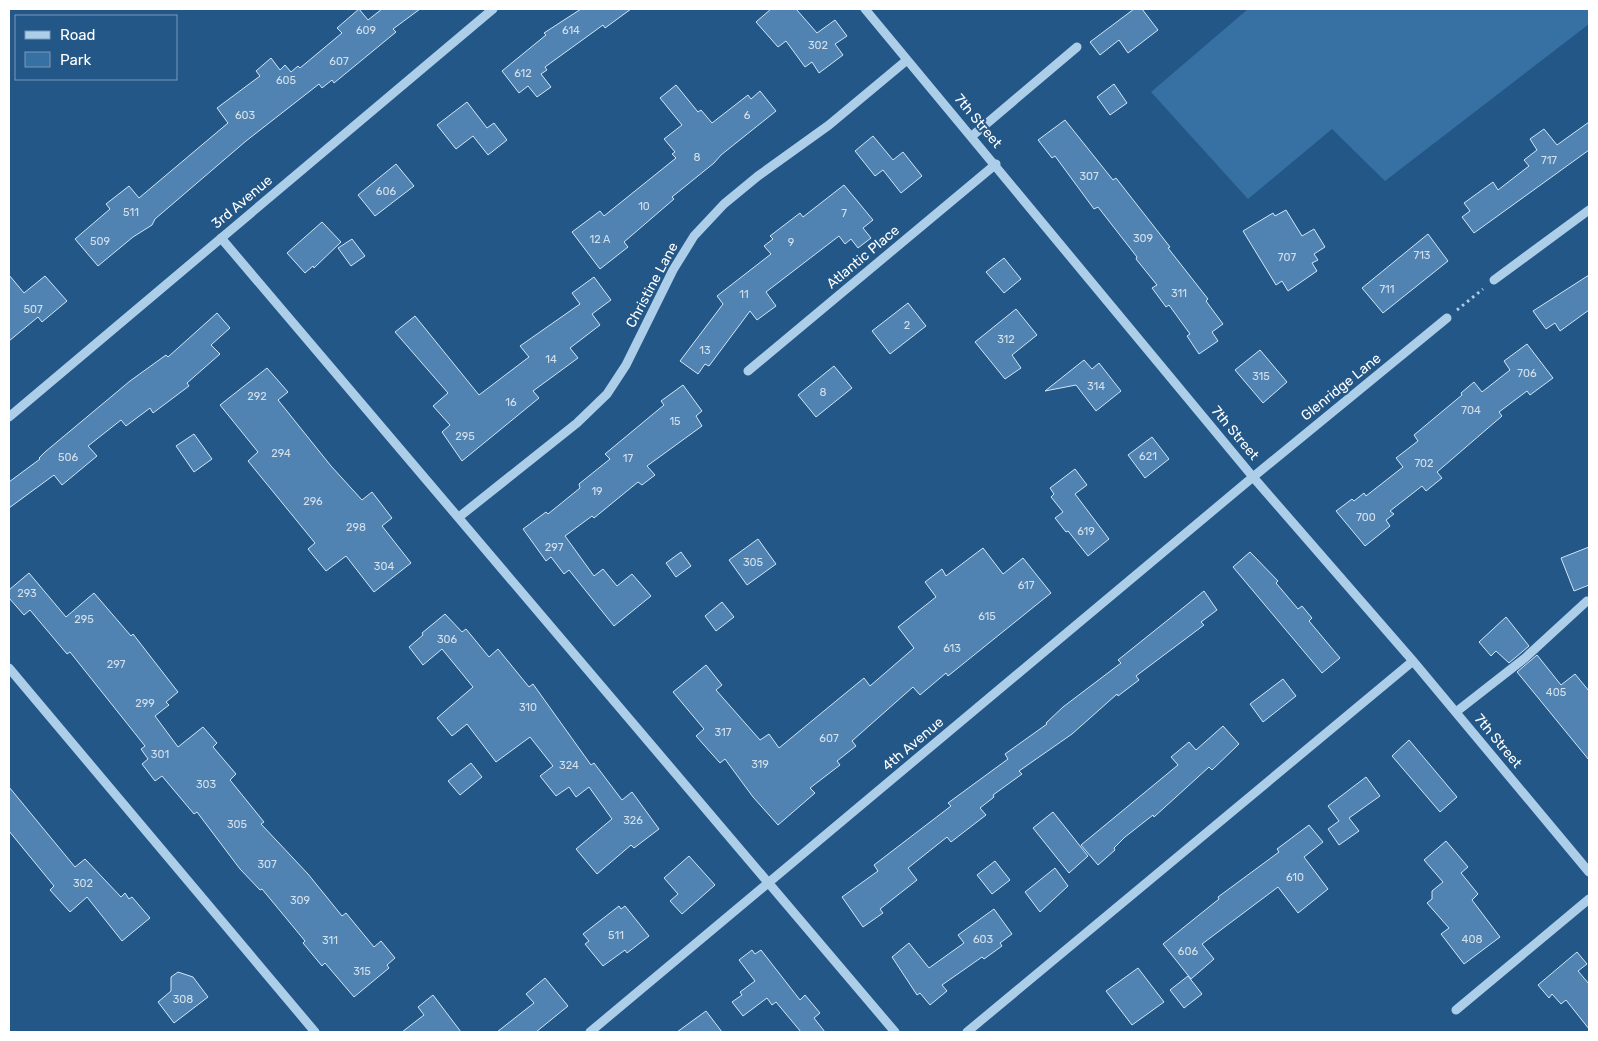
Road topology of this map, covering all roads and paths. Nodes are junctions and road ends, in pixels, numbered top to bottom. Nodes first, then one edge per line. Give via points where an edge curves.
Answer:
1 (493, 9) edge
2 (865, 9) edge
3 (1077, 47) dead end
4 (907, 60) junction
5 (972, 136) junction
6 (996, 164) junction
7 (1589, 210) edge
8 (221, 238) junction
9 (1494, 280) joint
10 (1447, 318) joint
11 (748, 371) dead end
12 (9, 417) edge
13 (1253, 477) junction
14 (459, 517) junction
15 (1587, 601) dead end
16 (1413, 661) junction
17 (9, 668) edge
18 (1456, 712) junction
19 (1589, 872) edge
20 (767, 884) junction
21 (1589, 899) edge
22 (1456, 1010) dead end
23 (315, 1032) edge
24 (590, 1032) edge
25 (895, 1032) edge
26 (967, 1032) edge

1 - 8 street, 3rd Avenue
2 - 4 street, 7th Street
3 - 5 street
4 - 5 street, 7th Street
4 - 14 street, Christine Lane via 829,125 724,204 694,236 673,270 626,364 606,394 577,423
5 - 6 street, 7th Street
6 - 11 street, Atlantic Place
6 - 13 street, 7th Street
7 - 9 street
8 - 12 street, 3rd Avenue
8 - 14 street
9 - 10 path
10 - 13 street, Glenridge Lane
13 - 16 street, 7th Street
13 - 20 street, 4th Avenue
14 - 20 street
15 - 18 street via 1525,658
16 - 18 street, 7th Street
16 - 26 street
17 - 23 street
18 - 19 street, 7th Street
20 - 24 street, 4th Avenue
20 - 25 street
21 - 22 street

